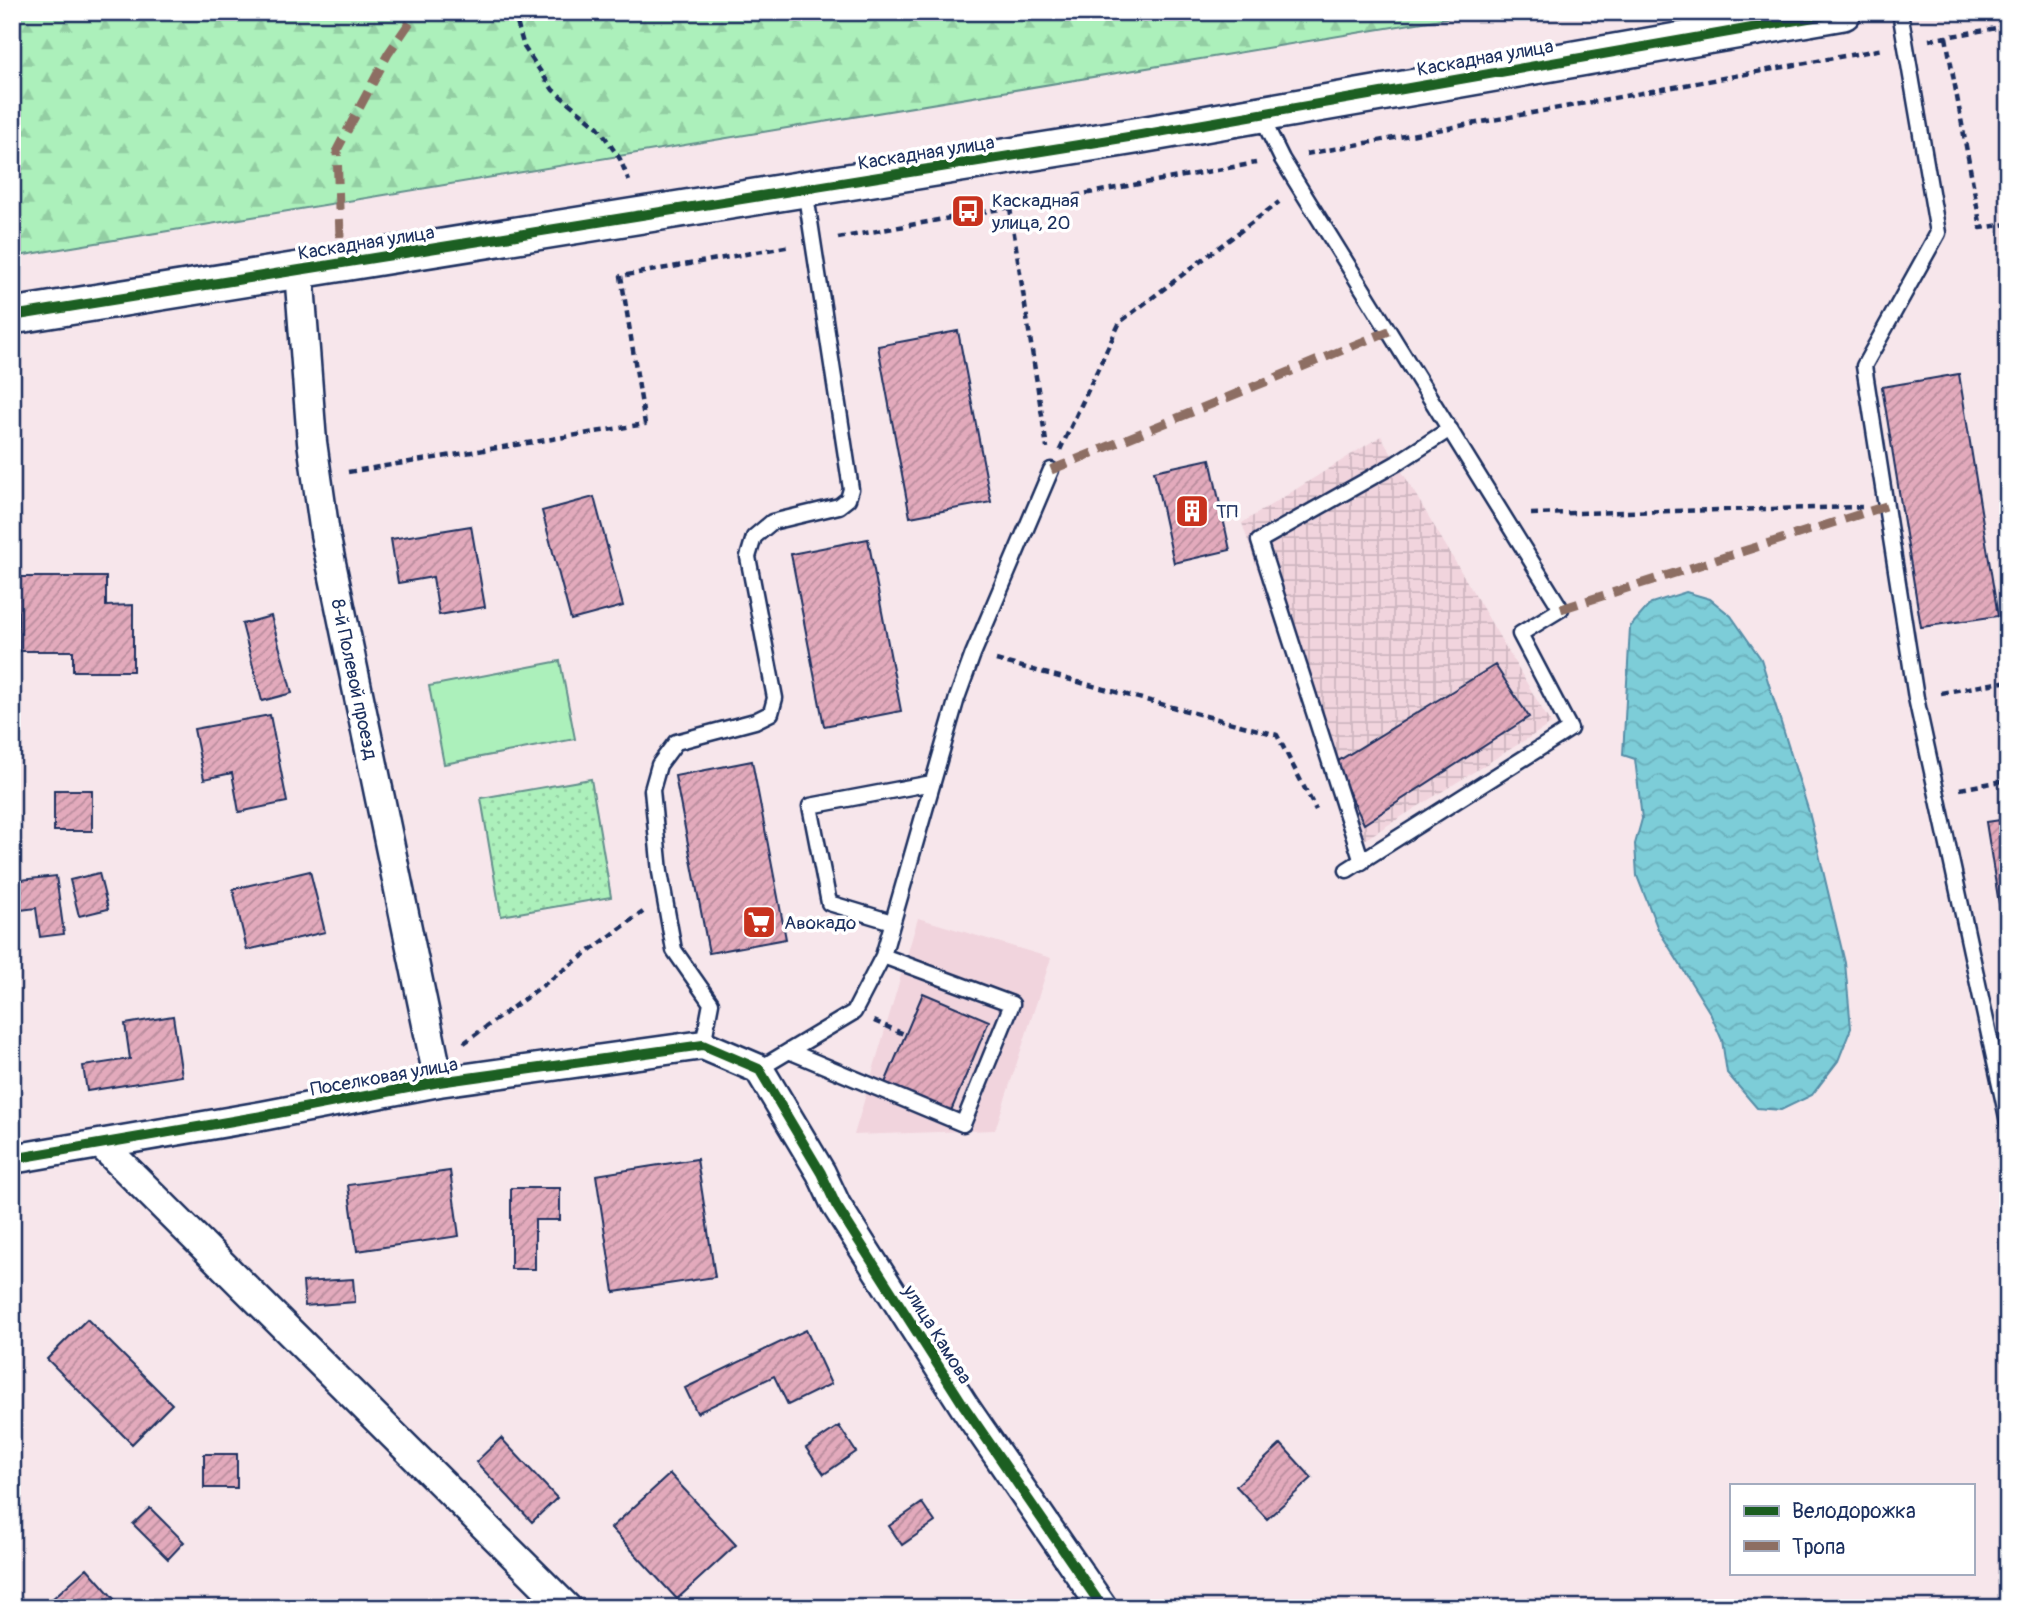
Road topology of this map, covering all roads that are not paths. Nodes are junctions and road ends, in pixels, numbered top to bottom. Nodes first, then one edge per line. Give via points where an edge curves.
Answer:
1 (1843, 12) edge
2 (1900, 12) edge
3 (1260, 114) junction
4 (805, 189) junction
5 (299, 271) junction
6 (12, 316) edge
7 (1450, 429) junction
8 (1051, 470) road end
9 (932, 783) junction
10 (1362, 862) junction
11 (1348, 870) dead end
12 (892, 922) junction
13 (883, 956) junction
14 (703, 1045) junction
15 (789, 1051) junction
16 (759, 1069) junction
17 (437, 1073) junction
18 (2008, 1122) edge
19 (101, 1144) junction
20 (12, 1159) edge
21 (567, 1608) edge
22 (1103, 1608) edge

1 - 3 street, Каскадная улица
2 - 18 lane via 1938,233 1864,366 1916,698
3 - 4 street, Каскадная улица
3 - 7 lane via 1282,159
4 - 5 street, Каскадная улица
4 - 14 lane via 851,489 839,506 772,522 754,537 748,557 775,698 771,713 676,742 659,765 652,790 674,950 711,1003
5 - 6 street, Каскадная улица
5 - 17 street, 8-й Полевой проезд via 312,442 325,534
7 - 10 lane via 1259,541
7 - 10 lane via 1561,609 1520,634 1570,729
8 - 9 lane via 973,654
9 - 12 lane
9 - 12 lane via 810,806 829,903
10 - 11 lane
12 - 13 lane
13 - 15 lane via 854,1012
13 - 15 lane via 1012,1004 963,1124
14 - 16 street
14 - 17 street, Поселковая улица
15 - 16 lane
16 - 22 street, улица Камова via 836,1205 964,1406
17 - 19 street, Поселковая улица via 262,1116
19 - 20 street, Поселковая улица
19 - 21 street

